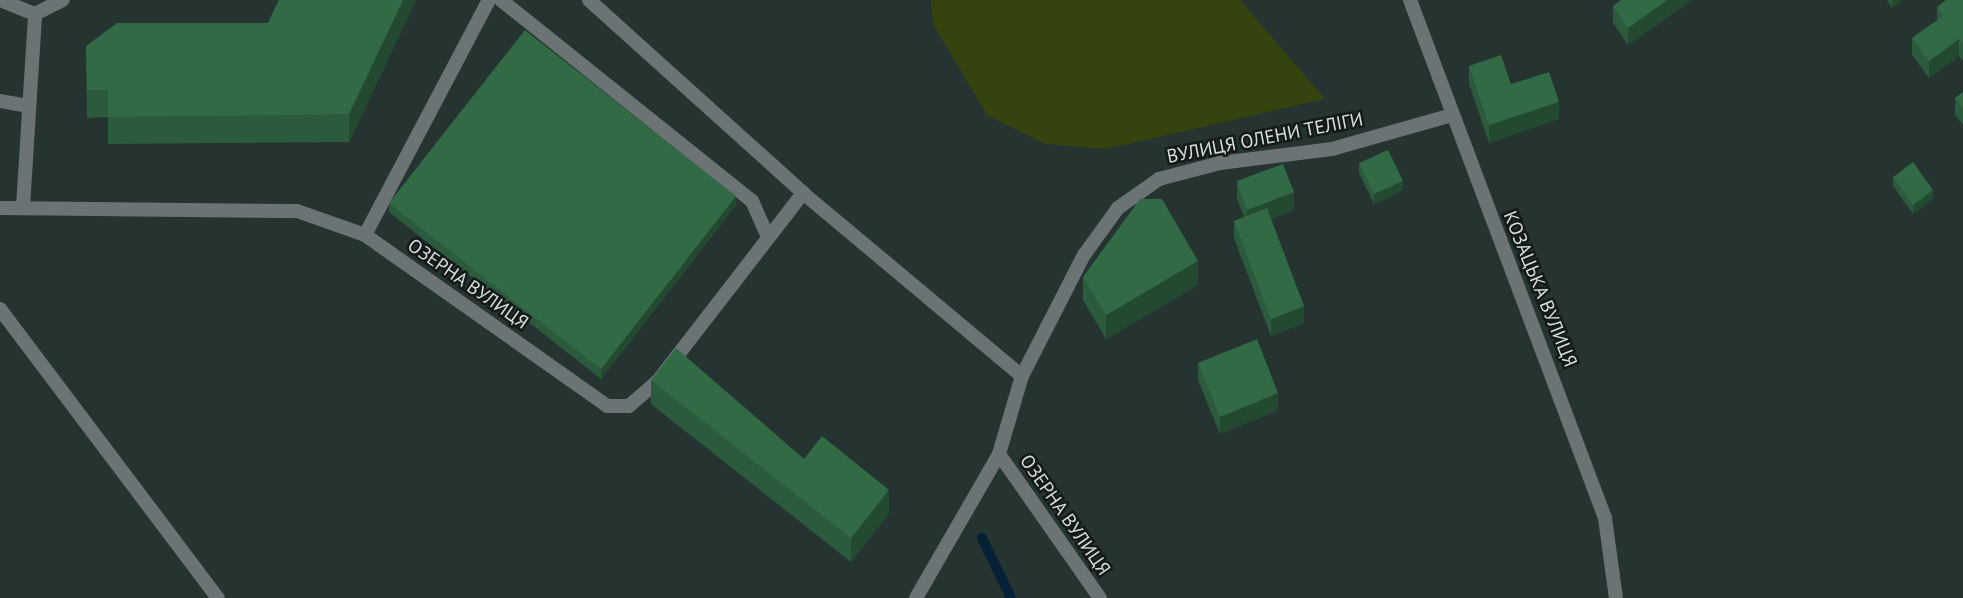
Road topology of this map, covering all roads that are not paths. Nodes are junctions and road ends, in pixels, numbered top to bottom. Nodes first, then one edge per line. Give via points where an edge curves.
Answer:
1 (0, 0) edge
2 (63, 0) edge
3 (489, 0) edge
4 (501, 0) edge
5 (589, 0) edge
6 (1410, 0) edge
7 (35, 13) junction
8 (0, 101) edge
9 (29, 106) junction
10 (1448, 116) junction
11 (803, 193) junction
12 (23, 207) junction
13 (0, 208) edge
14 (365, 235) junction
15 (768, 237) junction
16 (0, 309) edge
17 (1022, 376) junction
18 (999, 454) junction
19 (218, 598) edge
20 (916, 598) edge
21 (1100, 598) edge
22 (1616, 598) edge

1 - 7 street
2 - 7 street
3 - 14 street
4 - 15 street via 752,201
5 - 11 street
6 - 10 street, КОЗАЦЬКА ВУЛИЦЯ
7 - 9 street
8 - 9 street
9 - 12 street
10 - 17 street, ВУЛИЦЯ ОЛЕНИ ТЕЛІГИ via 1332,149 1220,163 1159,178 1118,208 1084,255
10 - 22 street, КОЗАЦЬКА ВУЛИЦЯ via 1566,406 1605,518
11 - 15 street, ОЗЕРНА ВУЛИЦЯ
11 - 17 street
12 - 13 street, ОЗЕРНА ВУЛИЦЯ
12 - 14 street, ОЗЕРНА ВУЛИЦЯ via 297,211
14 - 15 street, ОЗЕРНА ВУЛИЦЯ via 607,407 629,406 657,382
16 - 19 street
17 - 18 street, ВУЛИЦЯ ОЛЕНИ ТЕЛІГИ
18 - 20 street, ВУЛИЦЯ ОЛЕНИ ТЕЛІГИ
18 - 21 street, ОЗЕРНА ВУЛИЦЯ

